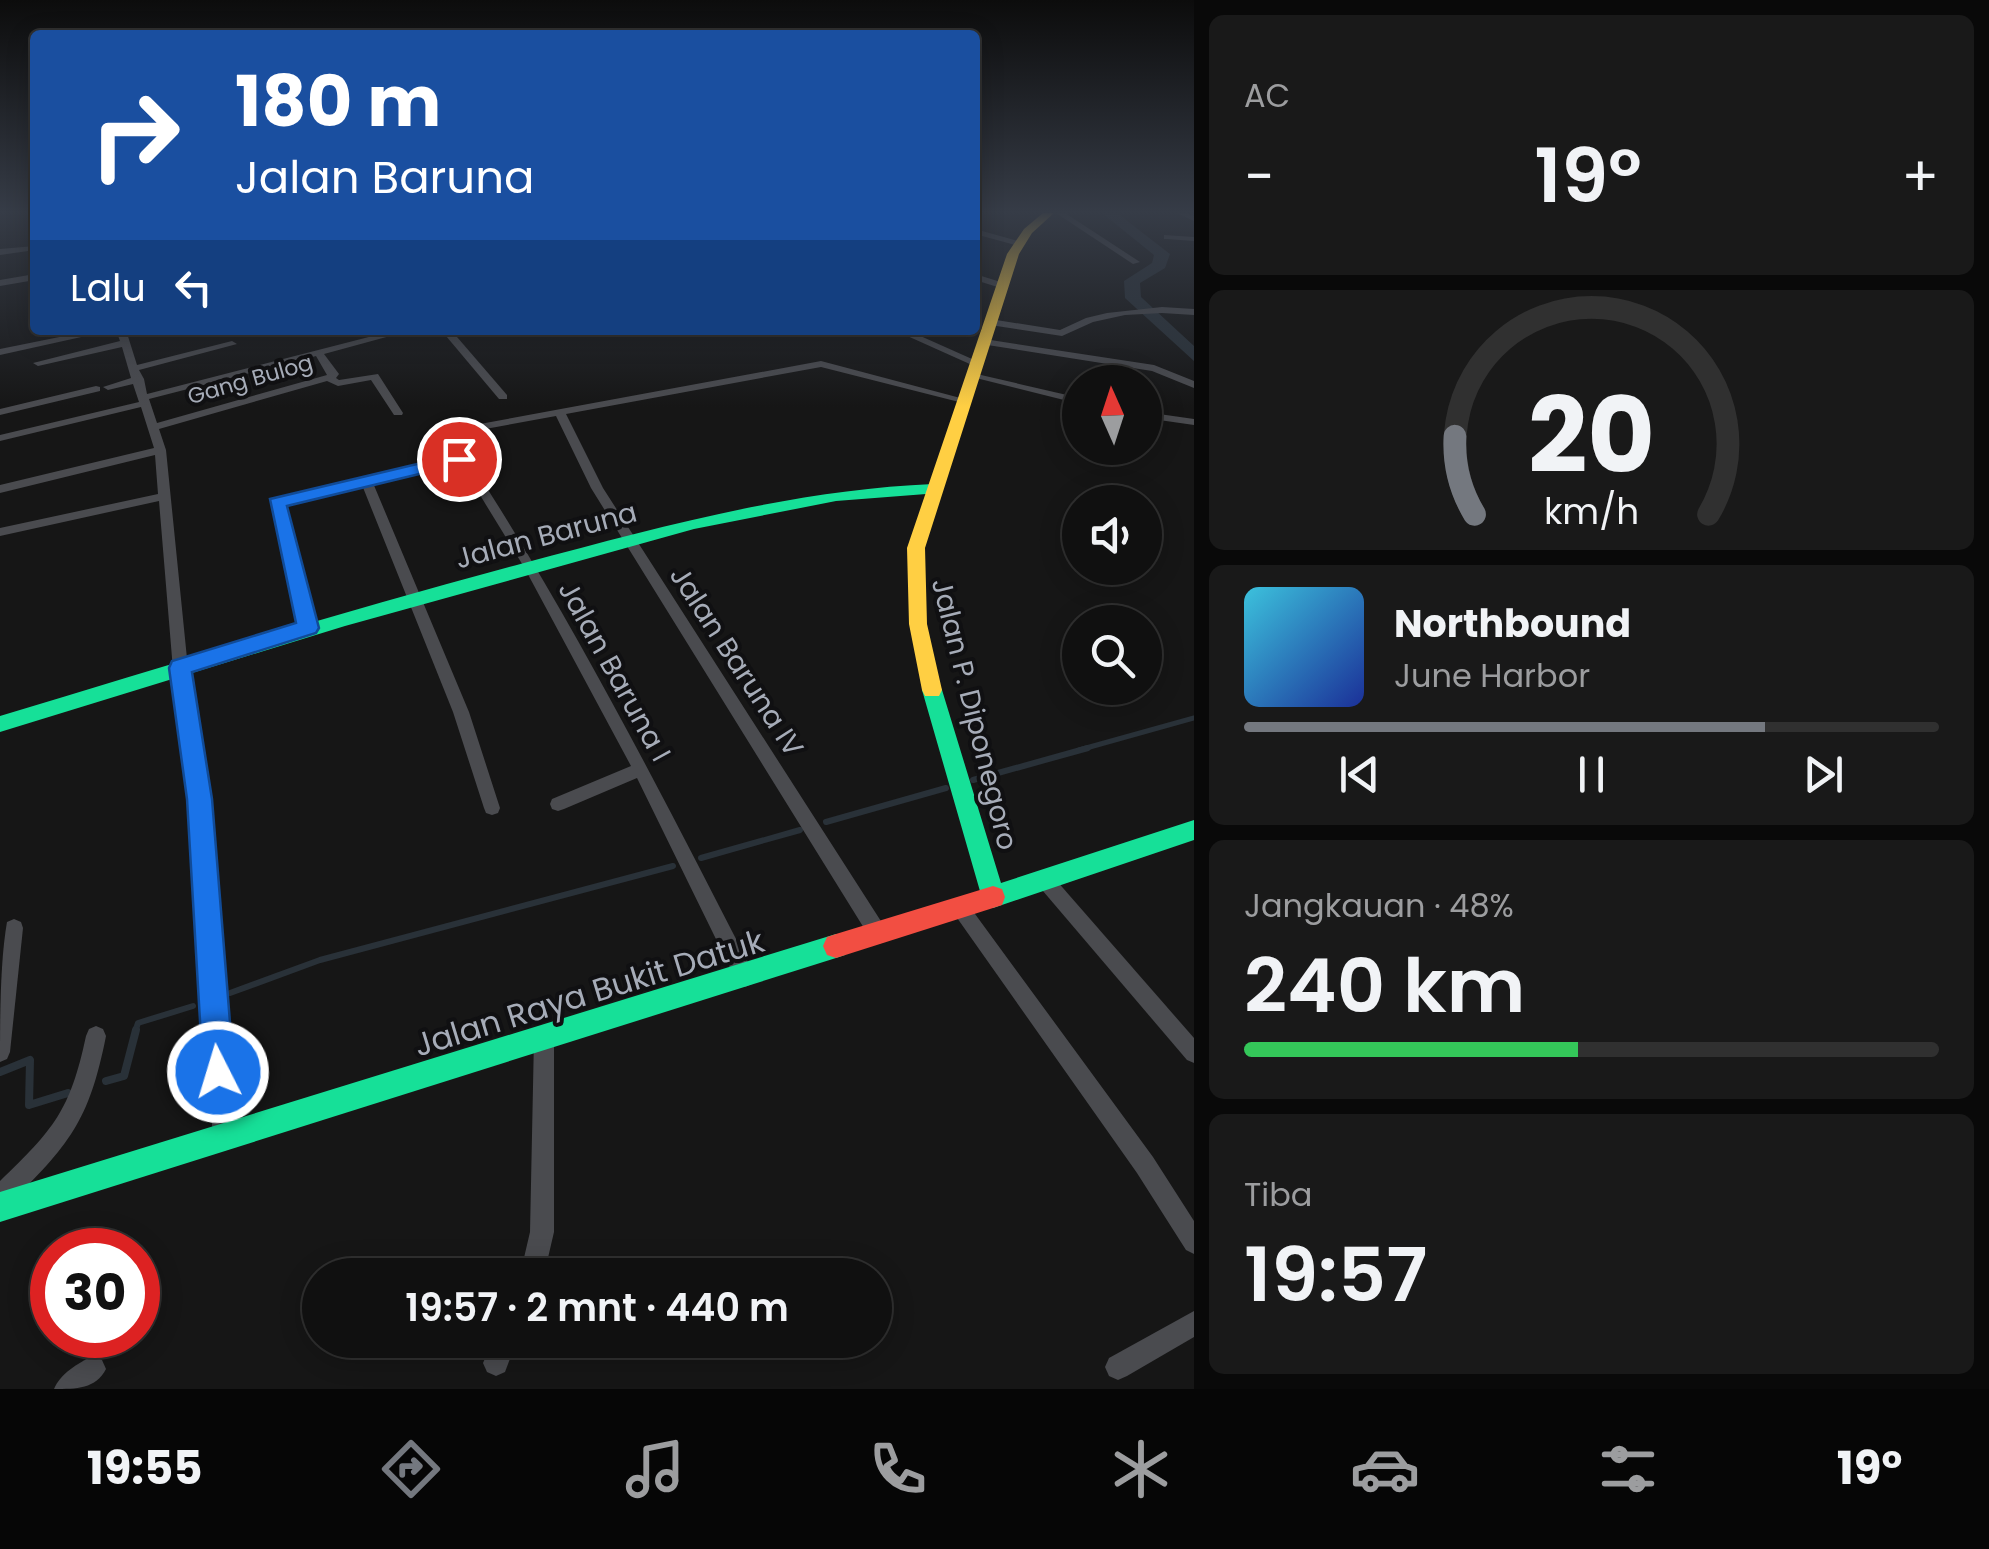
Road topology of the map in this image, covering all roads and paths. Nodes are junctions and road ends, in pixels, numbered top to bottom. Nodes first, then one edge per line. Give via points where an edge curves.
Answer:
1 (30, 278) edge
2 (1007, 278) edge
3 (980, 279) edge
4 (0, 283) edge
5 (1004, 286) junction
6 (1194, 312) edge
7 (987, 332) junction
8 (83, 335) edge
9 (123, 335) edge
10 (349, 335) edge
11 (386, 335) edge
12 (450, 335) edge
13 (908, 335) edge
14 (125, 343) junction
15 (355, 343) junction
16 (232, 344) dead end
17 (0, 352) edge
18 (318, 353) junction
19 (38, 363) dead end
20 (974, 368) junction
21 (138, 373) junction
22 (330, 378) junction
23 (1194, 385) edge
24 (1062, 395) edge
25 (503, 397) dead end
26 (963, 400) junction
27 (142, 401) junction
28 (559, 410) junction
29 (0, 412) edge
30 (398, 413) dead end
31 (1162, 417) edge
32 (1194, 422) edge
33 (151, 428) junction
34 (458, 431) dead end
35 (0, 438) edge
36 (160, 450) junction
37 (366, 480) junction
38 (0, 489) edge
39 (934, 489) junction
40 (165, 496) junction
41 (0, 532) edge
42 (630, 541) junction
43 (530, 567) junction
44 (415, 598) junction
45 (308, 628) junction
46 (180, 668) junction
47 (0, 724) edge
48 (641, 769) junction
49 (558, 804) dead end
50 (492, 808) dead end
51 (1194, 830) edge
52 (1044, 878) junction
53 (993, 897) junction
54 (961, 909) junction
55 (14, 928) dead end
56 (879, 935) junction
57 (745, 977) junction
58 (96, 1036) dead end
59 (544, 1038) junction
60 (0, 1052) edge
61 (1194, 1053) edge
62 (224, 1140) junction
63 (0, 1196) edge
64 (0, 1208) edge
65 (1194, 1242) edge
66 (536, 1258) edge
67 (1194, 1323) edge
68 (1118, 1367) dead end
69 (93, 1369) dead end
70 (66, 1389) edge

1 - 4 street
2 - 5 street, Jalan P. Diponegoro
3 - 5 street
5 - 7 street, Jalan P. Diponegoro
6 - 7 street via 1132,314 1064,333
7 - 20 street, Jalan P. Diponegoro
7 - 23 street via 1162,370
8 - 17 street
9 - 14 street
10 - 15 street
11 - 15 street
12 - 25 street
13 - 20 street
14 - 19 street
14 - 21 street
15 - 18 street
16 - 21 street
18 - 22 street, Gang Bulog via 334,374
18 - 27 street
20 - 24 street
20 - 26 street, Jalan P. Diponegoro
21 - 27 street
21 - 29 street
22 - 30 street via 338,383 374,376
22 - 33 street, Gang Bulog
26 - 28 street via 820,364
26 - 39 street, Jalan P. Diponegoro
27 - 33 street
27 - 35 street
28 - 34 street
28 - 42 street, Jalan Baruna IV
31 - 32 street
33 - 36 street
36 - 38 street
36 - 40 street
37 - 43 street, Jalan Baruna I via 462,460
37 - 44 street
37 - 45 street, Jalan Baruna I via 276,503
39 - 42 street, Jalan Baruna via 795,502
39 - 53 street, Jalan P. Diponegoro via 912,568 914,601
40 - 41 street
40 - 46 street
42 - 43 street, Jalan Baruna
42 - 56 street, Jalan Baruna IV
43 - 44 street, Jalan Baruna
43 - 48 street, Jalan Baruna I
44 - 45 street, Jalan Baruna
44 - 50 street
45 - 46 street, Jalan Baruna
46 - 47 street, Jalan Baruna
46 - 62 street via 200,799
48 - 49 street
48 - 57 street, Jalan Baruna I
51 - 52 street, Jalan Raya Bukit Datuk
52 - 53 street, Jalan Raya Bukit Datuk
52 - 61 street
53 - 54 street, Jalan Raya Bukit Datuk
54 - 56 street, Jalan Raya Bukit Datuk
54 - 65 street
55 - 60 street
56 - 57 street, Jalan Raya Bukit Datuk
57 - 59 street, Jalan Raya Bukit Datuk
58 - 63 street via 87,1088 74,1116
59 - 62 street, Jalan Raya Bukit Datuk
59 - 66 street via 542,1232
62 - 64 street, Jalan Raya Bukit Datuk
67 - 68 street
69 - 70 street

